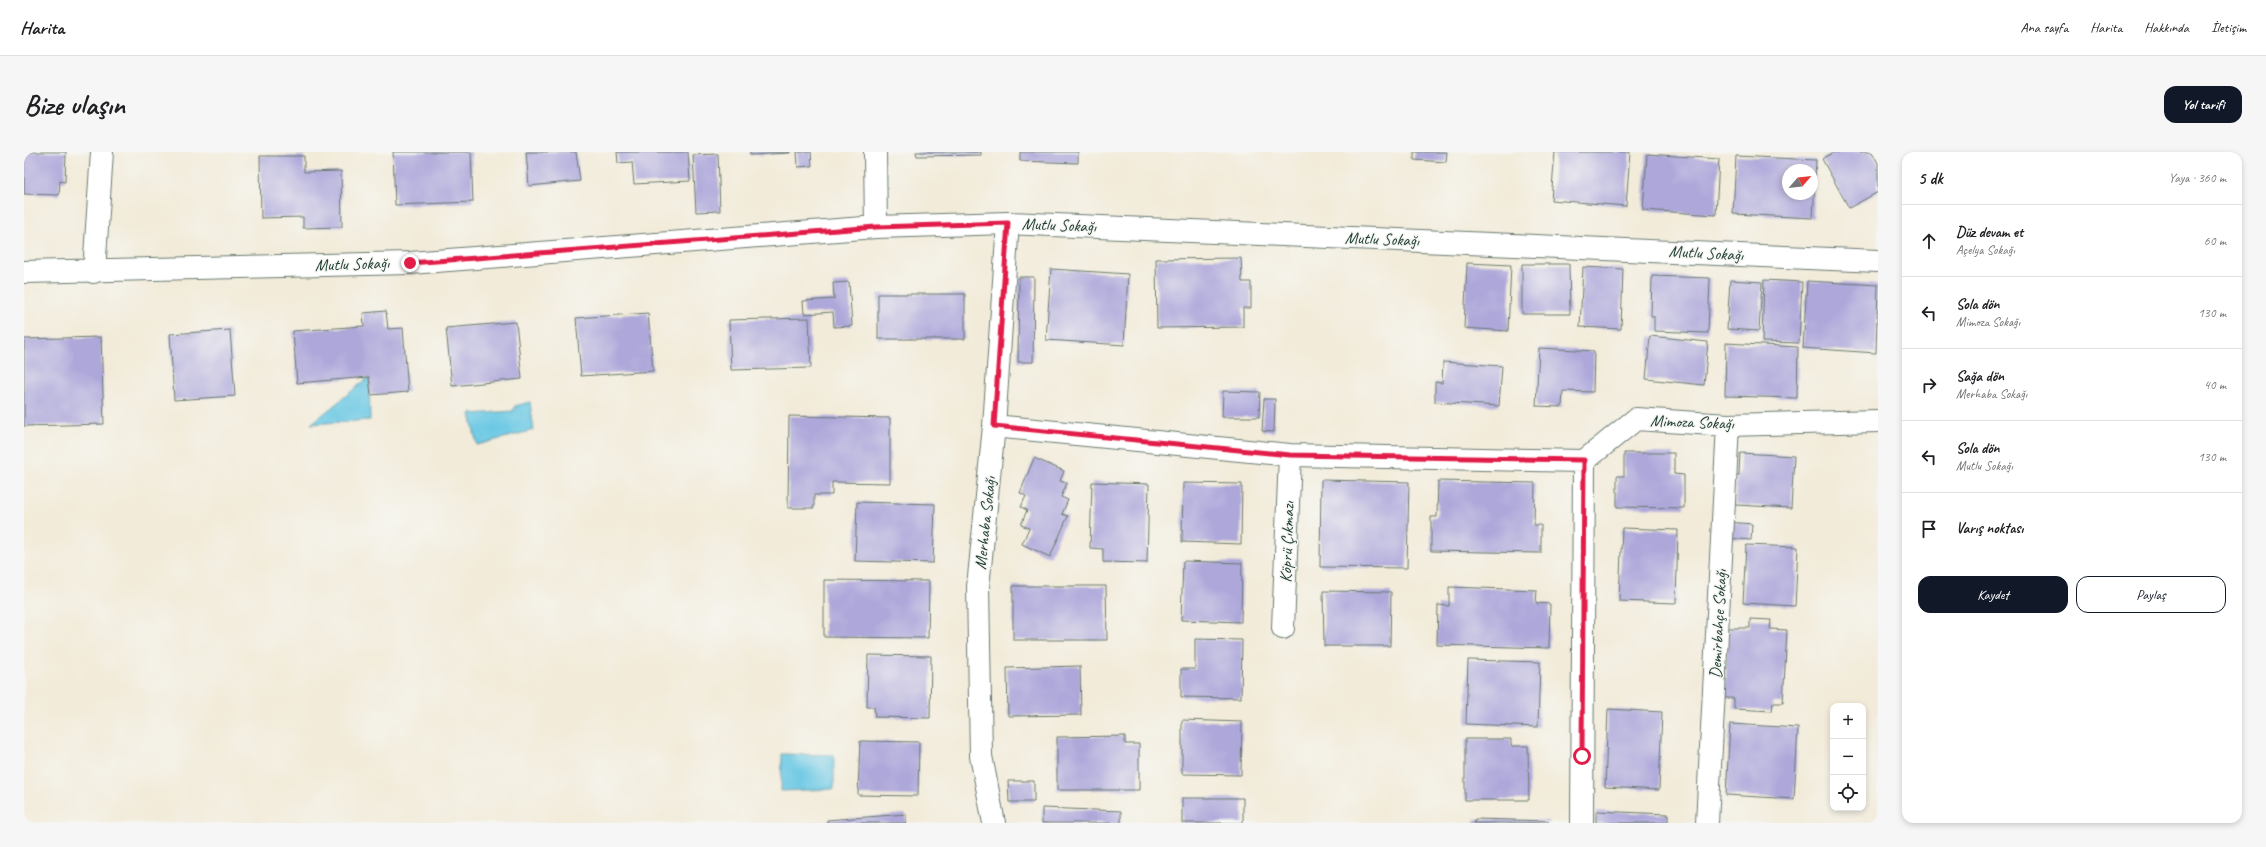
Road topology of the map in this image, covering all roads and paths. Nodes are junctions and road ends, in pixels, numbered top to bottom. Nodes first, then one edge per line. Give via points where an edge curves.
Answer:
1 (102, 152) edge
2 (875, 152) edge
3 (1008, 223) junction
4 (876, 227) junction
5 (1878, 261) edge
6 (24, 272) edge
7 (94, 272) junction
8 (1878, 421) edge
9 (1728, 424) junction
10 (994, 426) junction
11 (1290, 455) junction
12 (1584, 460) junction
13 (1284, 628) dead end
14 (994, 823) edge
15 (1582, 823) edge
16 (1707, 823) edge

1 - 7 street
2 - 4 street
3 - 4 street, Mutlu Sokağı
3 - 5 street, Mutlu Sokağı
3 - 10 street, Merhaba Sokağı
4 - 7 street, Mutlu Sokağı via 410,263
6 - 7 street, Mutlu Sokağı
8 - 9 street, Mimoza Sokağı
9 - 12 street, Mimoza Sokağı via 1636,420
9 - 16 street, Demirbahçe Sokağı
10 - 11 street
10 - 14 street, Merhaba Sokağı via 978,587 981,756
11 - 12 street
11 - 13 street, Köprü Çıkmazı
12 - 15 street

